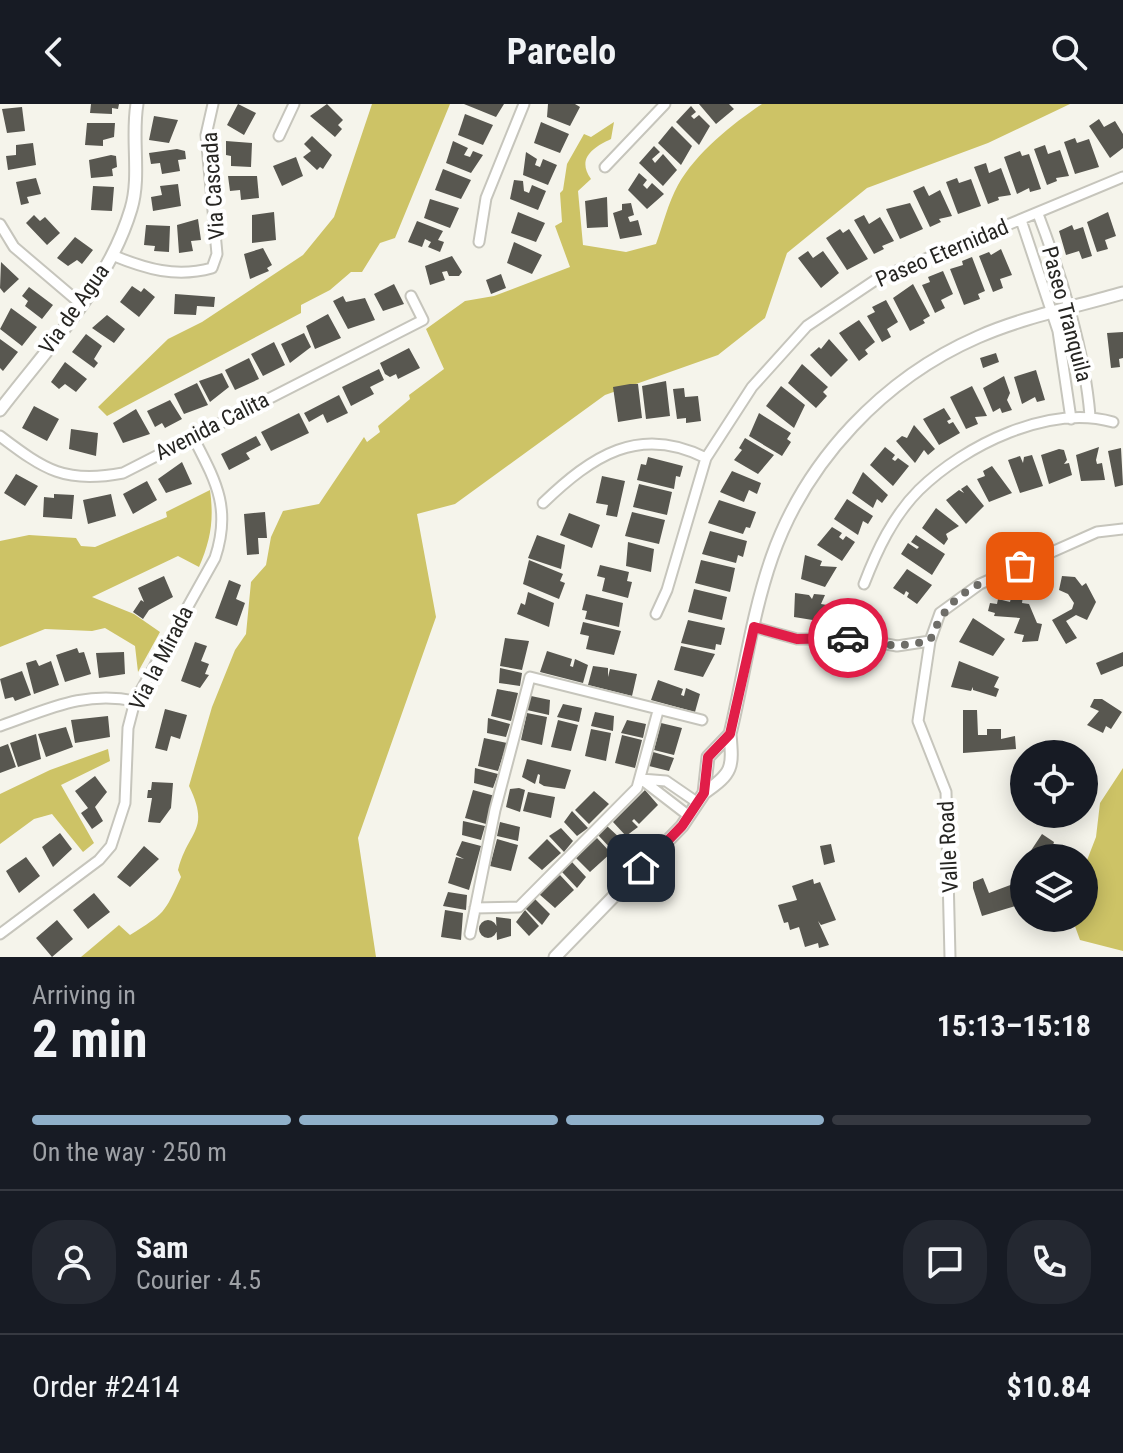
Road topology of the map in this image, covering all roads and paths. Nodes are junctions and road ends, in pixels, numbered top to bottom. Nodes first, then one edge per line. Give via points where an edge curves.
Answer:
1 (137, 104) edge
2 (213, 104) edge
3 (294, 104) edge
4 (524, 104) edge
5 (665, 104) edge
6 (279, 136) dead end
7 (605, 167) dead end
8 (1123, 177) edge
9 (1038, 214) junction
10 (1021, 220) junction
11 (0, 224) edge
12 (479, 242) dead end
13 (1049, 247) junction
14 (1032, 252) junction
15 (112, 255) junction
16 (1123, 293) edge
17 (411, 296) dead end
18 (81, 304) junction
19 (1068, 309) junction
20 (1053, 313) junction
21 (1087, 377) junction
22 (1066, 381) junction
23 (0, 410) edge
24 (1090, 416) junction
25 (1071, 419) junction
26 (1113, 422) dead end
27 (192, 435) junction
28 (0, 436) edge
29 (706, 458) junction
30 (543, 503) dead end
31 (1123, 529) edge
32 (864, 584) dead end
33 (656, 614) dead end
34 (754, 627) junction
35 (930, 641) junction
36 (135, 701) junction
37 (658, 711) junction
38 (702, 720) dead end
39 (0, 726) edge
40 (730, 734) junction
41 (641, 779) junction
42 (701, 798) junction
43 (689, 816) junction
44 (475, 908) junction
45 (0, 934) edge
46 (470, 934) dead end
47 (555, 957) edge
48 (950, 957) edge

1 - 15 street, Via de Agua via 132,207
2 - 15 street, Via Cascada via 206,135 217,254 212,268 172,273
3 - 6 street
4 - 12 street via 486,198
5 - 7 street
8 - 9 street, Paseo Eternidad
9 - 10 street, Paseo Eternidad
9 - 13 street, Paseo Tranquila
10 - 14 street, Paseo Tranquila
10 - 29 street, Paseo Eternidad via 877,279 807,326 752,387
11 - 18 street via 14,247
13 - 14 street
13 - 19 street, Paseo Tranquila
14 - 20 street, Paseo Tranquila
15 - 18 street, Via de Agua
16 - 19 street
17 - 27 street, Avenida Calita via 423,320
18 - 23 street, Via de Agua
19 - 20 street
19 - 21 street, Paseo Tranquila
20 - 22 street, Paseo Tranquila
20 - 34 street via 951,350 873,405 821,465 784,528
21 - 22 street
21 - 24 street, Paseo Tranquila
22 - 25 street, Paseo Tranquila
24 - 25 street
24 - 26 street
25 - 32 street via 1034,425 968,453 939,473 917,492 879,544
27 - 28 street, Avenida Calita via 123,473 91,479 57,474
27 - 36 street, Via la Mirada via 220,494 221,538 215,558
29 - 30 street via 680,445 637,444 601,455
29 - 33 street, Paseo Eternidad
31 - 35 street, Valle Road via 1069,543 969,590 940,613
34 - 35 street via 797,639 860,639 897,646
34 - 40 street
35 - 48 street, Valle Road via 918,721 946,792
36 - 39 street via 105,695 77,699
36 - 45 street, Via la Mirada via 128,728 125,803 111,846
37 - 38 street
37 - 41 street
37 - 44 street via 530,677
40 - 42 street via 708,757
40 - 42 street via 731,768
41 - 42 street via 666,781
41 - 43 street
41 - 44 street via 519,907
42 - 43 street
43 - 47 street
44 - 46 street

